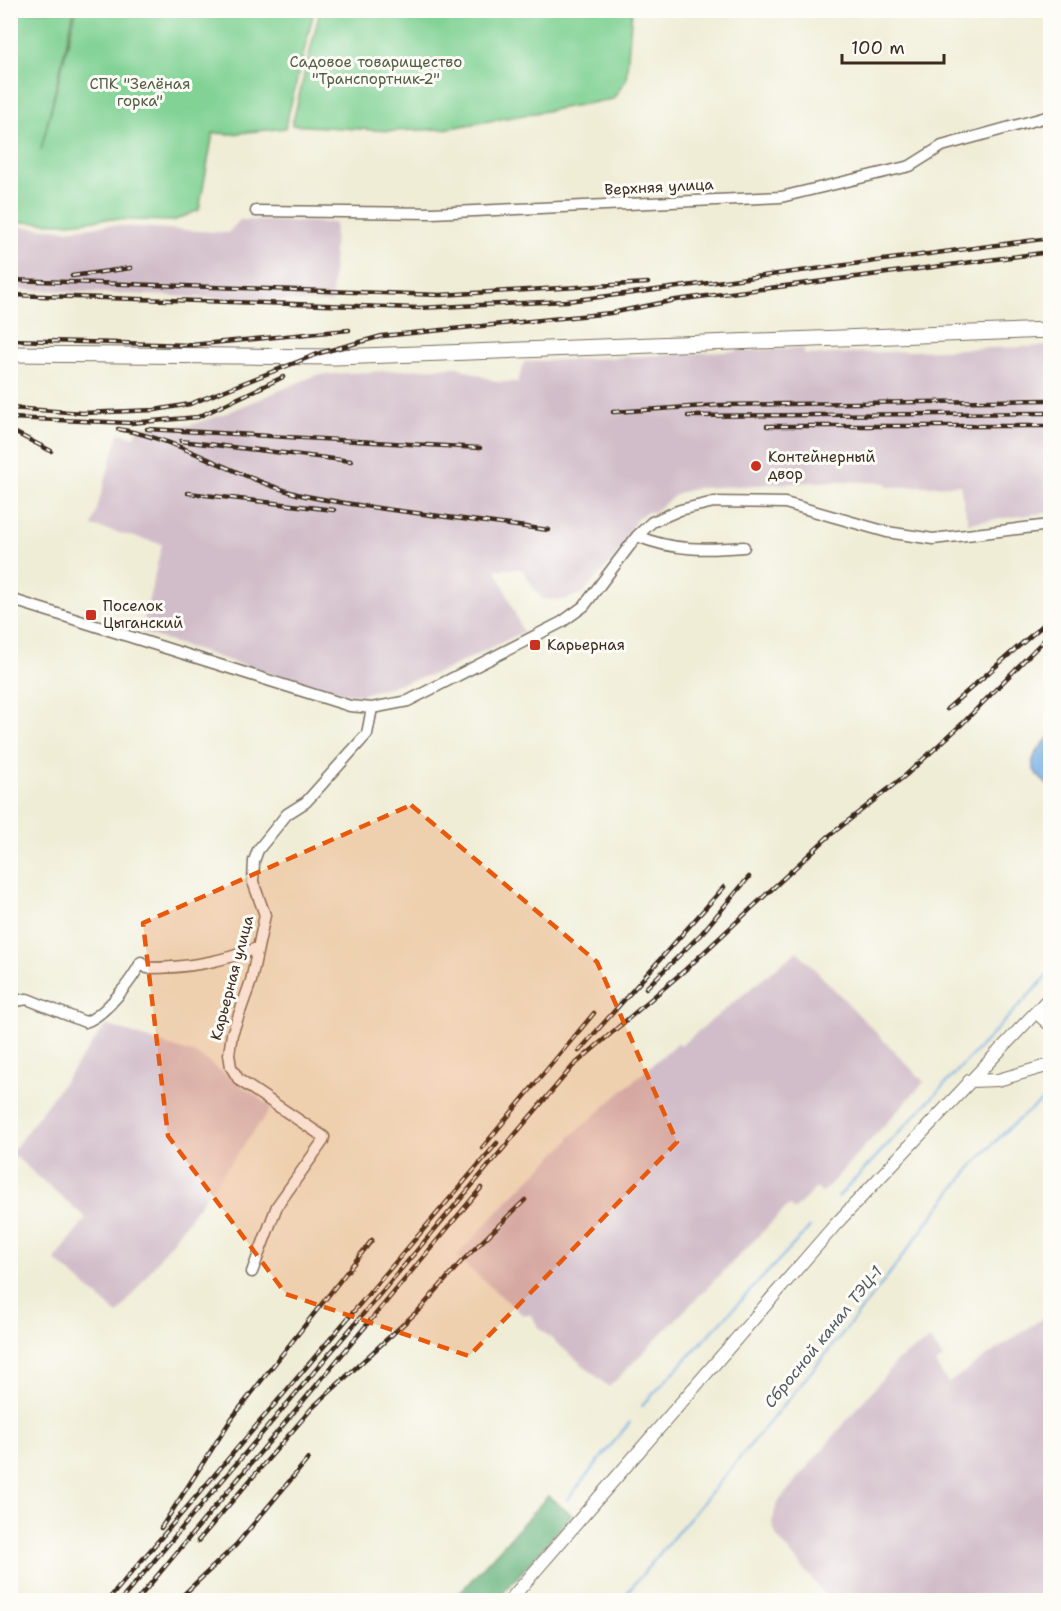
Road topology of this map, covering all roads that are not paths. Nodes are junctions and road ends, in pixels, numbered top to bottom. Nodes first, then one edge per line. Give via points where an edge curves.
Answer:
1 (1050, 116) edge
2 (256, 211) dead end
3 (1050, 330) edge
4 (10, 354) edge
5 (1050, 525) edge
6 (637, 536) junction
7 (744, 547) dead end
8 (10, 599) edge
9 (372, 708) junction
10 (258, 948) junction
11 (1050, 997) edge
12 (10, 1002) edge
13 (1036, 1012) junction
14 (1050, 1025) edge
15 (1050, 1065) edge
16 (969, 1081) junction
17 (252, 1272) dead end
18 (510, 1600) edge

1 - 2 street, Верхняя улица via 942,146 910,166 781,197 432,213
3 - 4 highway via 336,357
5 - 6 street via 967,537 915,538 785,503 714,502 652,522
6 - 7 street via 662,546
6 - 9 street via 584,606 562,622 408,701
8 - 9 street via 350,706
9 - 10 street, Карьерная улица via 367,734 306,802 287,814 258,850 254,882 265,915
10 - 12 street via 188,967 147,968 141,962 134,976 97,1017 85,1022 27,999
10 - 17 street, Карьерная улица via 232,1034 231,1067 239,1080 324,1137 277,1206
11 - 13 main road
13 - 14 main road
13 - 16 main road
15 - 16 main road via 998,1080
16 - 18 main road via 835,1225

